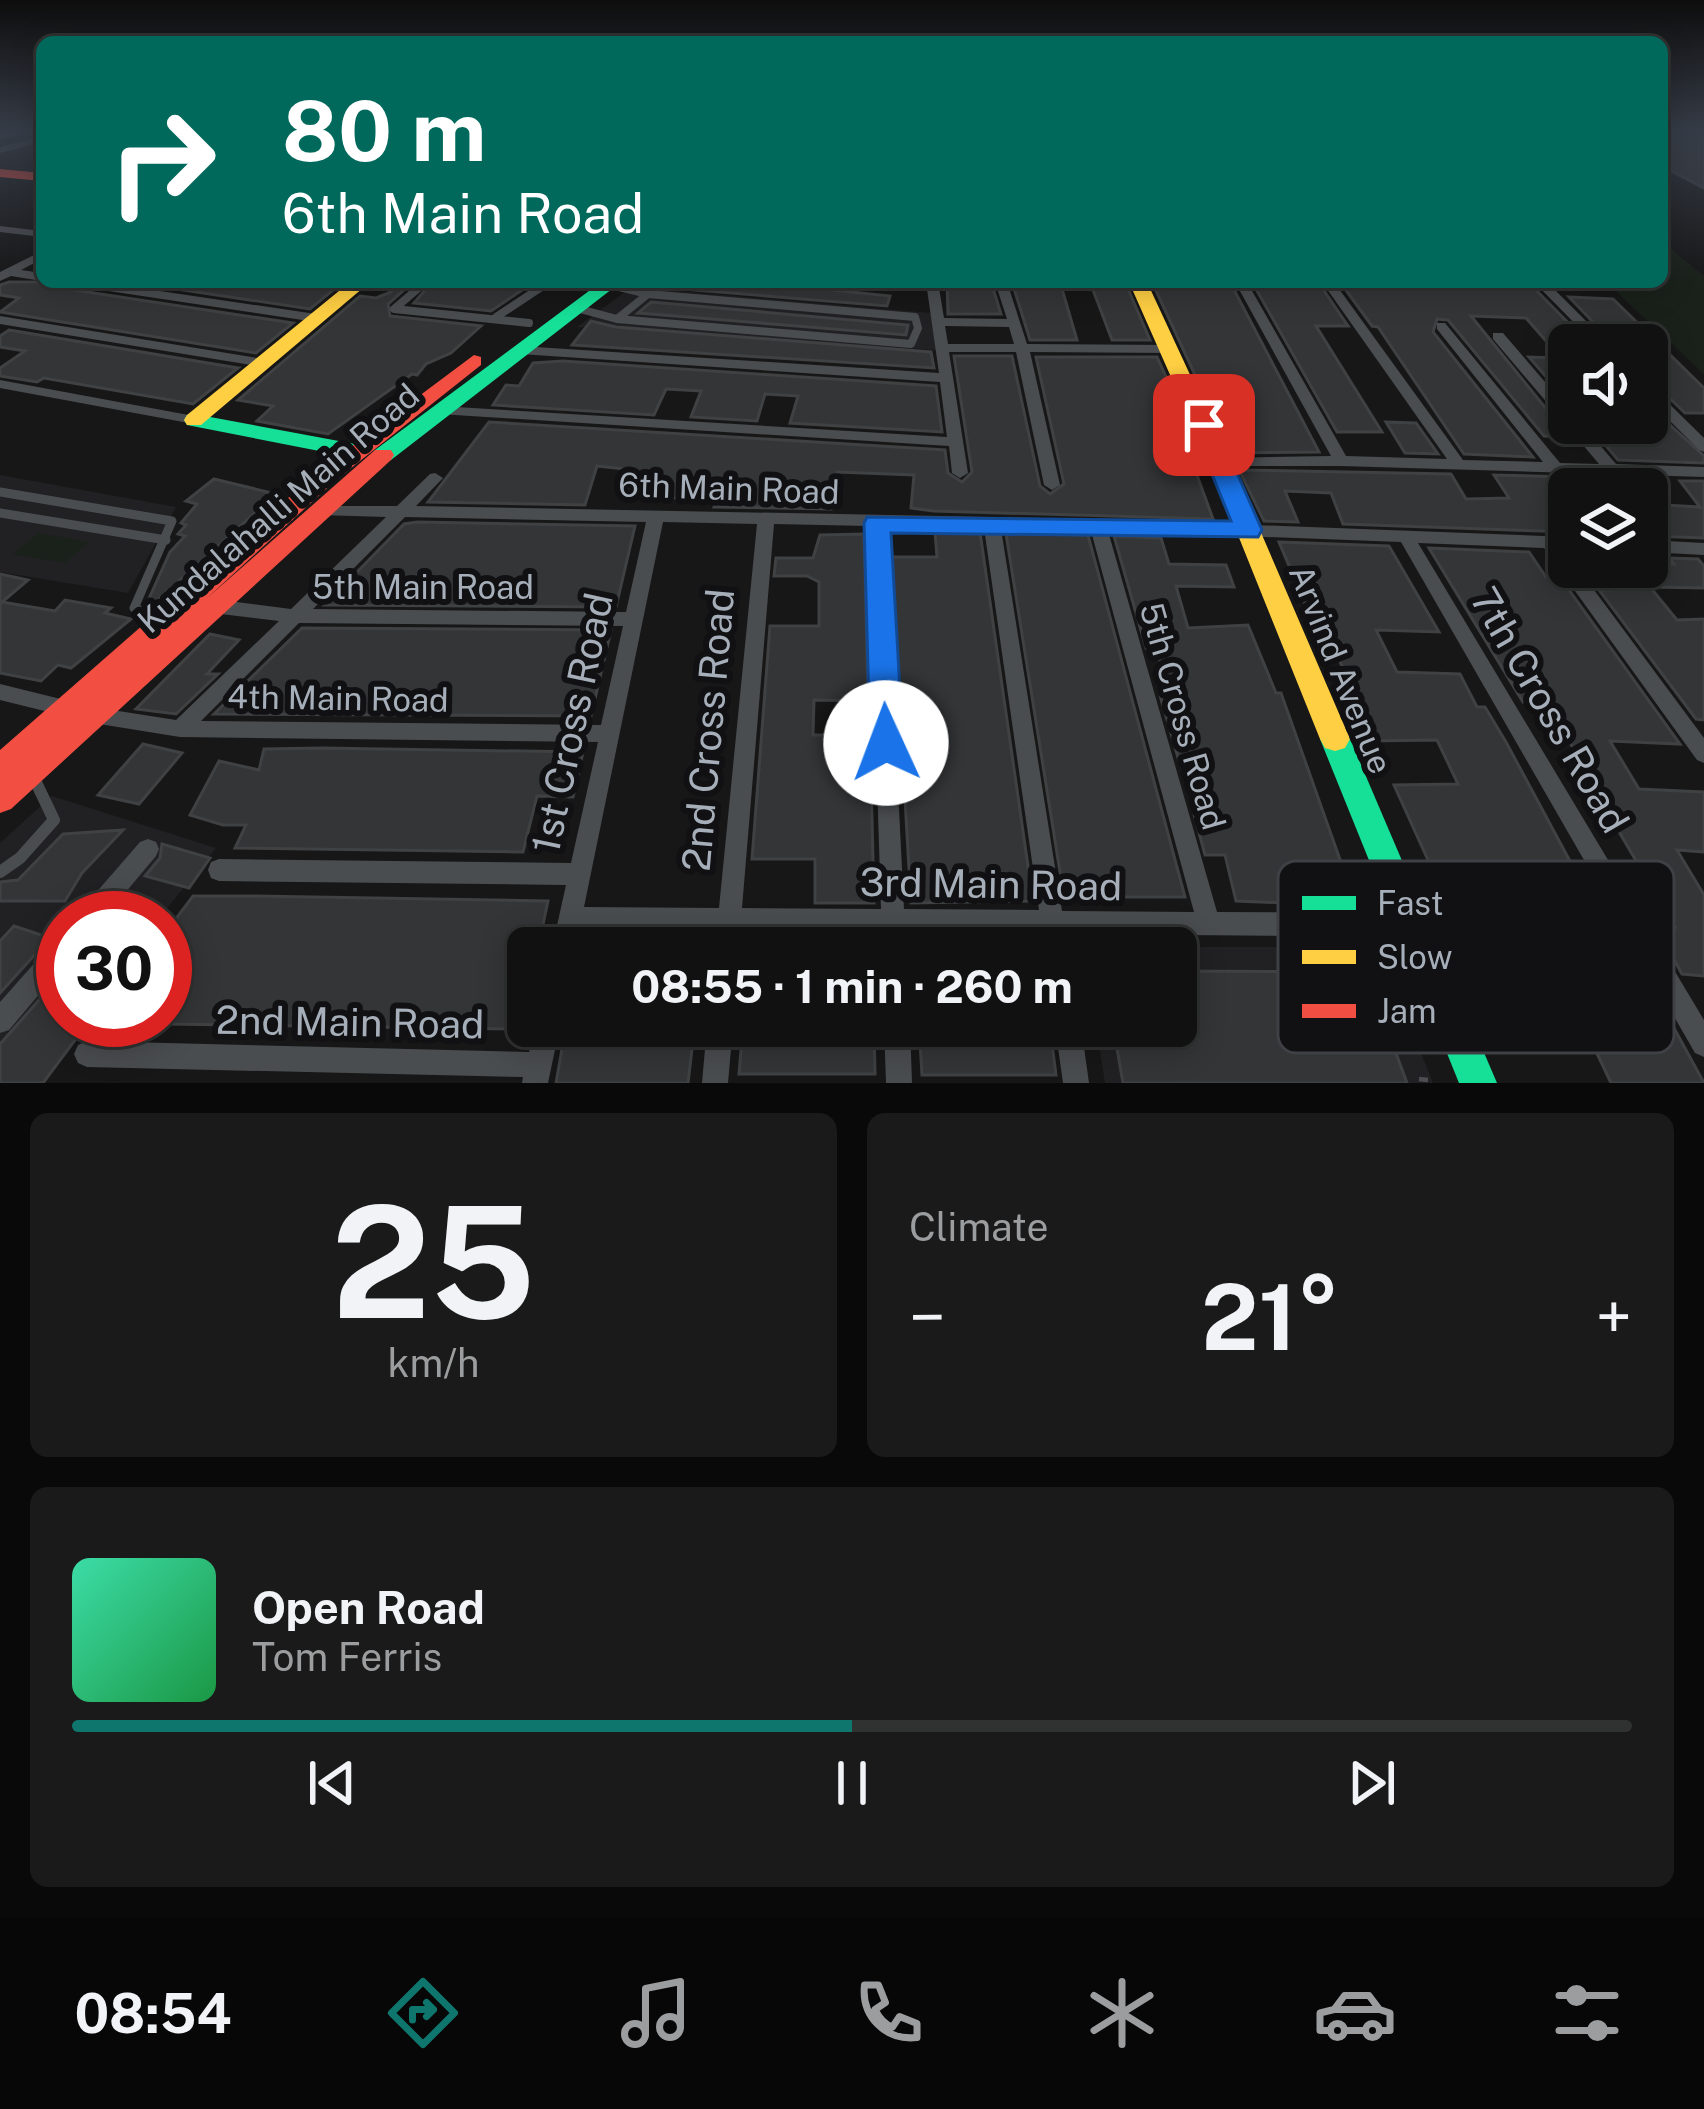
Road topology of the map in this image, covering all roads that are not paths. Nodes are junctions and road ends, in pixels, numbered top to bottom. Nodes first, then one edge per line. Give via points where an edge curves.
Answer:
1 (0, 229) edge
2 (36, 233) edge
3 (36, 257) edge
4 (4, 275) edge
5 (36, 277) edge
6 (115, 288) edge
7 (355, 288) edge
8 (417, 288) edge
9 (540, 288) edge
10 (593, 288) edge
11 (597, 288) edge
12 (623, 288) edge
13 (933, 288) edge
14 (1003, 288) edge
15 (1141, 288) edge
16 (1243, 288) edge
17 (1332, 288) edge
18 (1546, 288) edge
19 (648, 294) junction
20 (575, 308) junction
21 (496, 317) junction
22 (316, 318) junction
23 (0, 320) edge
24 (617, 320) junction
25 (529, 322) junction
26 (939, 322) junction
27 (1014, 323) junction
28 (1582, 324) edge
29 (1441, 326) dead end
30 (1498, 336) dead end
31 (943, 348) junction
32 (1022, 348) junction
33 (1170, 349) junction
34 (520, 350) junction
35 (263, 363) junction
36 (946, 378) junction
37 (0, 384) edge
38 (1548, 394) edge
39 (440, 410) junction
40 (1668, 411) edge
41 (194, 420) junction
42 (956, 442) junction
43 (1591, 444) edge
44 (1704, 447) edge
45 (355, 452) junction
46 (1341, 461) junction
47 (1220, 463) junction
48 (1458, 464) junction
49 (1555, 466) junction
50 (1593, 468) edge
51 (1611, 468) edge
52 (1668, 471) edge
53 (1704, 472) edge
54 (960, 473) dead end
55 (435, 478) dead end
56 (1052, 485) dead end
57 (0, 492) edge
58 (319, 510) junction
59 (0, 513) edge
60 (400, 514) junction
61 (656, 515) junction
62 (766, 519) junction
63 (877, 523) junction
64 (992, 525) junction
65 (1099, 525) junction
66 (1249, 530) junction
67 (1406, 536) junction
68 (166, 540) junction
69 (1548, 542) edge
70 (1668, 548) edge
71 (1703, 550) edge
72 (1590, 588) edge
73 (213, 606) junction
74 (297, 616) junction
75 (164, 618) junction
76 (634, 619) junction
77 (0, 692) edge
78 (67, 709) junction
79 (94, 715) junction
80 (180, 729) junction
81 (610, 734) junction
82 (1704, 754) edge
83 (0, 768) edge
84 (31, 771) junction
85 (0, 800) edge
86 (148, 849) dead end
87 (1385, 861) edge
88 (1597, 861) edge
89 (219, 870) dead end
90 (0, 872) edge
91 (580, 874) junction
92 (111, 891) edge
93 (730, 917) junction
94 (571, 918) junction
95 (893, 919) junction
96 (1052, 921) junction
97 (1209, 922) junction
98 (1278, 923) edge
99 (569, 927) edge
100 (729, 927) edge
101 (894, 927) edge
102 (1053, 927) edge
103 (36, 979) edge
104 (1674, 993) edge
105 (0, 1021) edge
106 (1704, 1044) edge
107 (718, 1047) edge
108 (898, 1047) edge
109 (1071, 1047) edge
110 (1465, 1053) edge
111 (88, 1054) dead end
112 (537, 1074) edge
113 (715, 1083) edge
114 (899, 1083) edge
115 (1076, 1083) edge
116 (1478, 1083) edge

1 - 2 street
3 - 4 street
4 - 5 street
6 - 22 street
7 - 22 main road
8 - 21 lane via 394,309
9 - 21 lane
10 - 25 main road, Kundalahalli Main Road
11 - 20 main road, Kundalahalli Main Road
12 - 19 lane
13 - 26 street
14 - 27 street
15 - 33 main road, Arvind Avenue
16 - 46 street
17 - 48 street
18 - 28 street
19 - 24 lane
19 - 24 lane via 915,316 918,328 911,344
20 - 24 lane
20 - 34 main road, Kundalahalli Main Road
21 - 25 lane
22 - 35 main road
23 - 35 street
25 - 45 main road, Kundalahalli Main Road
26 - 27 street
26 - 31 street
27 - 32 street
29 - 49 street
30 - 38 street
31 - 32 street
31 - 36 street
32 - 33 street
32 - 56 street
33 - 47 main road, Arvind Avenue
34 - 36 street
34 - 39 main road, Kundalahalli Main Road
35 - 41 main road
36 - 42 street
37 - 41 street
39 - 42 street
39 - 58 main road, Kundalahalli Main Road
40 - 44 street
41 - 45 main road
42 - 54 street
43 - 51 street
45 - 75 main road, Kundalahalli Main Road
46 - 47 street
46 - 48 street
47 - 66 main road, Arvind Avenue
48 - 49 street
49 - 50 street
52 - 53 street
55 - 60 street
57 - 68 lane via 172,521
58 - 60 street, 6th Main Road
58 - 73 main road, Kundalahalli Main Road
59 - 68 lane
60 - 61 street, 6th Main Road
60 - 74 street
61 - 62 street, 6th Main Road
61 - 76 street, 1st Cross Road
62 - 63 street, 6th Main Road
62 - 93 street, 2nd Cross Road
63 - 64 street, 6th Main Road
63 - 95 street
64 - 65 street, 6th Main Road
64 - 96 street
65 - 66 street, 6th Main Road
65 - 97 street, 5th Cross Road
66 - 67 street, 6th Main Road
66 - 87 main road, Arvind Avenue
67 - 69 street, 6th Main Road
67 - 88 street, 7th Cross Road
68 - 75 lane via 134,608
70 - 71 street
72 - 82 street
73 - 74 street, 5th Main Road
73 - 79 main road, Kundalahalli Main Road
74 - 76 street, 5th Main Road
74 - 80 street
75 - 78 main road, Kundalahalli Main Road
76 - 81 street, 1st Cross Road
77 - 78 street, 4th Main Road
78 - 79 street, 4th Main Road
78 - 83 main road, Kundalahalli Main Road
79 - 80 street, 4th Main Road
79 - 84 main road, Kundalahalli Main Road
80 - 81 street, 4th Main Road
81 - 91 street, 1st Cross Road
84 - 85 main road, Kundalahalli Main Road
84 - 90 lane via 54,820
86 - 92 street
89 - 91 street
91 - 94 street, 1st Cross Road
93 - 94 street, 3rd Main Road
93 - 95 street, 3rd Main Road
93 - 100 street, 2nd Cross Road
94 - 99 street, 1st Cross Road
95 - 96 street, 3rd Main Road
95 - 101 street
96 - 97 street, 3rd Main Road
96 - 102 street
97 - 98 street, 3rd Main Road
103 - 105 street
104 - 106 street, 7th Cross Road
107 - 113 street
108 - 114 street
109 - 115 street
110 - 116 main road, Arvind Avenue
111 - 112 street, 2nd Main Road

